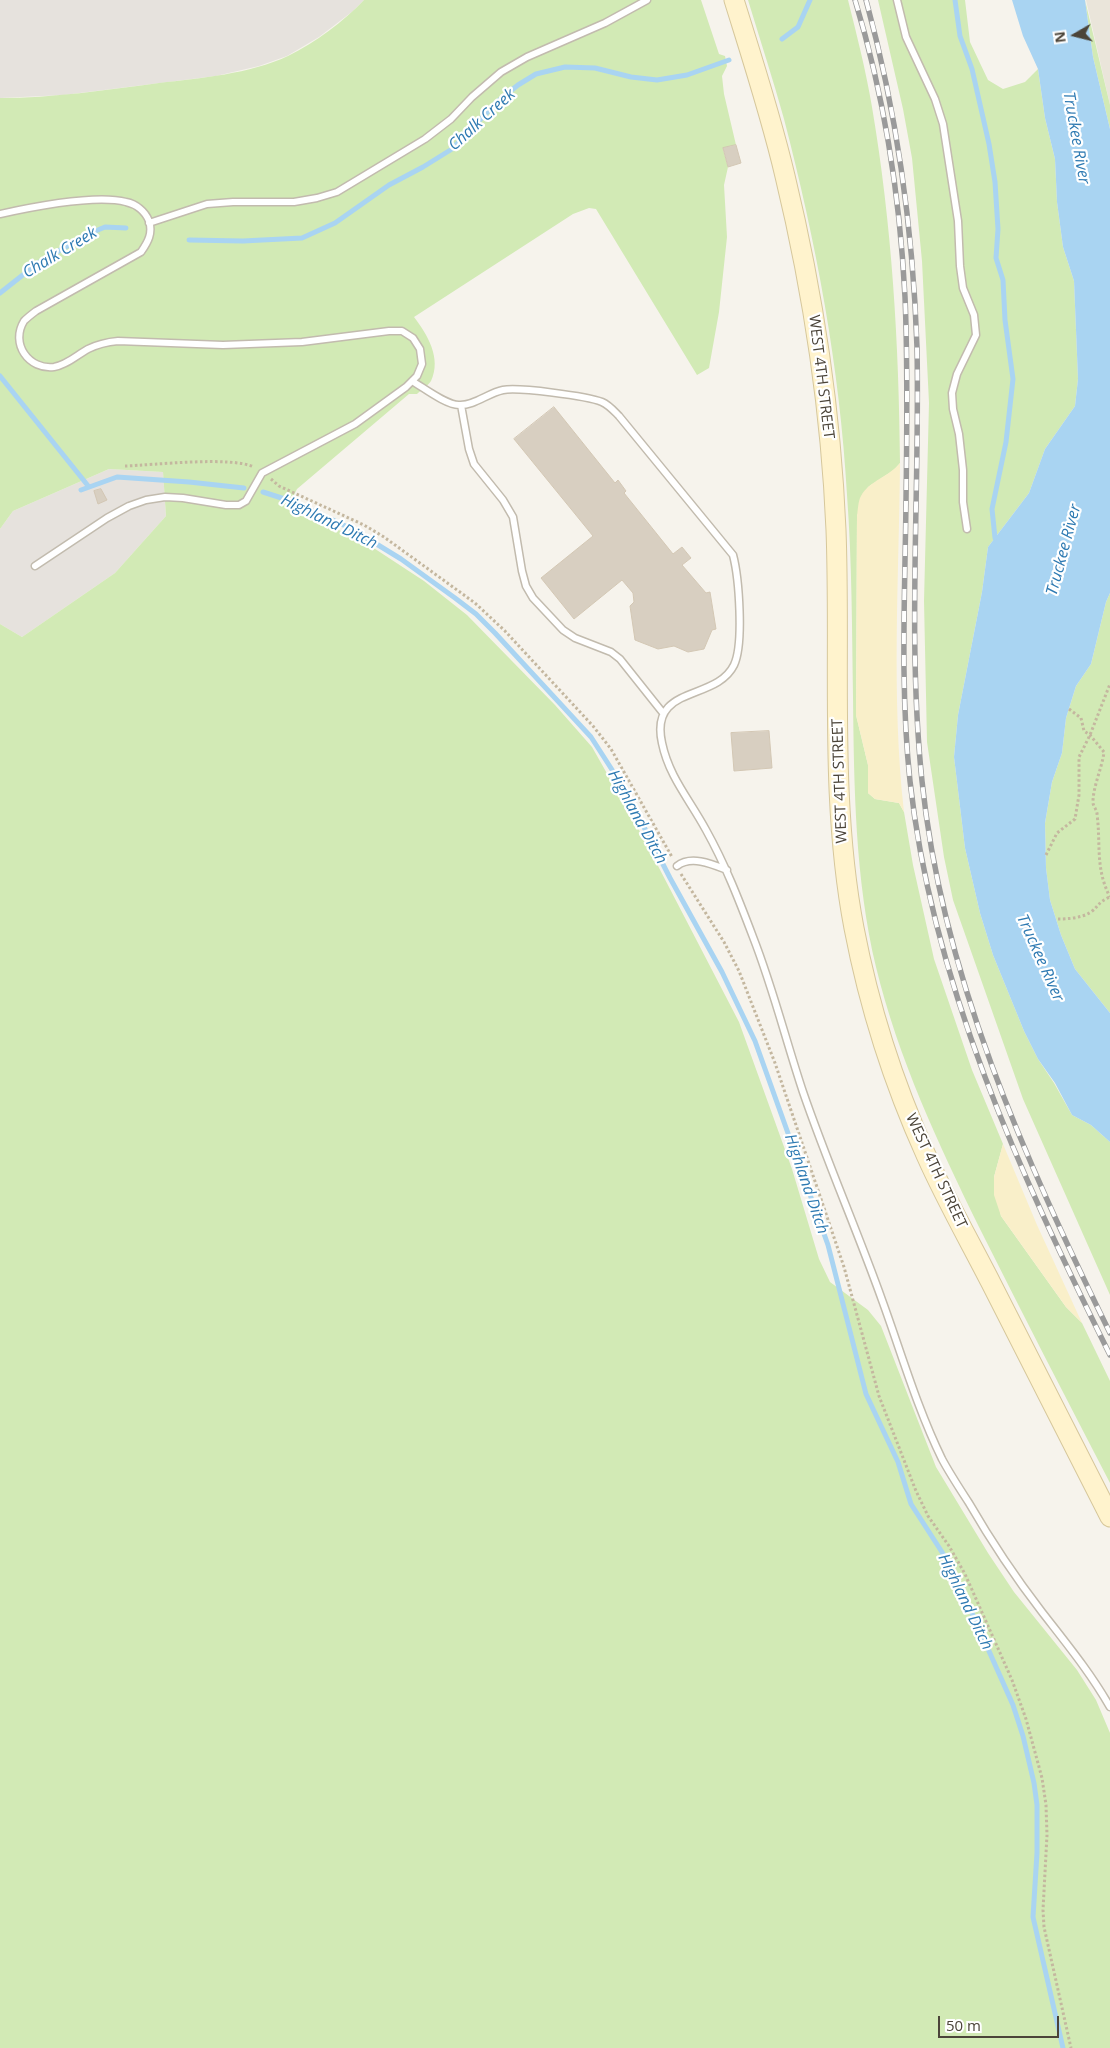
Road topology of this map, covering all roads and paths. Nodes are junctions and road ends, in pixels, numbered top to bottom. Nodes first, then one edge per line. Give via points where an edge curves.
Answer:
1 (647, 0) edge
2 (734, 0) edge
3 (897, 0) edge
4 (0, 214) edge
5 (149, 223) junction
6 (412, 381) junction
7 (461, 405) junction
8 (125, 466) dead end
9 (262, 473) junction
10 (967, 529) dead end
11 (35, 566) dead end
12 (1110, 684) edge
13 (1069, 709) dead end
14 (663, 713) junction
15 (1090, 735) junction
16 (1046, 855) dead end
17 (677, 866) junction
18 (727, 870) junction
19 (1110, 897) edge
20 (1058, 920) dead end
21 (1110, 1517) edge
22 (1110, 1707) edge
23 (1071, 2048) edge

1 - 5 lane via 501,72 425,139 337,192 294,202 207,204
2 - 21 main road, WEST 4TH STREET via 785,174 814,314 836,532 841,828 853,926 872,1008 890,1066 928,1159
3 - 10 lane via 906,37 935,98 943,124 958,221 963,288 974,315 976,335 952,392
4 - 5 lane via 97,200 126,202 139,208
5 - 6 lane via 152,228 141,252 36,311 24,321 20,349 27,360 54,367 104,342 224,345 302,342 402,331 413,338 420,349 422,364
6 - 7 lane via 451,404
6 - 9 lane via 354,424
7 - 14 lane via 474,464 514,517 522,571 533,598 563,630 611,652
7 - 14 lane via 512,389 602,402 619,416 732,555 738,580 738,639 734,664 722,678 680,698
8 - 9 path via 229,462 247,464
9 - 11 lane via 246,501 239,505 165,497 146,500 107,518
9 - 17 path via 279,486 384,537 475,603 505,631 611,749
12 - 15 path
13 - 15 path via 1081,718 1084,731
14 - 18 lane via 661,741 673,778 698,815
15 - 16 path via 1079,757 1075,819 1057,832
15 - 19 path via 1104,752 1092,804 1097,812 1099,868
17 - 18 lane via 697,861
17 - 23 path via 739,971 775,1063 844,1267 879,1396 916,1491 965,1574 1026,1719 1046,1805 1044,1928
18 - 22 lane via 765,966 803,1092 942,1459 1002,1558 1093,1676
19 - 20 path via 1091,912

